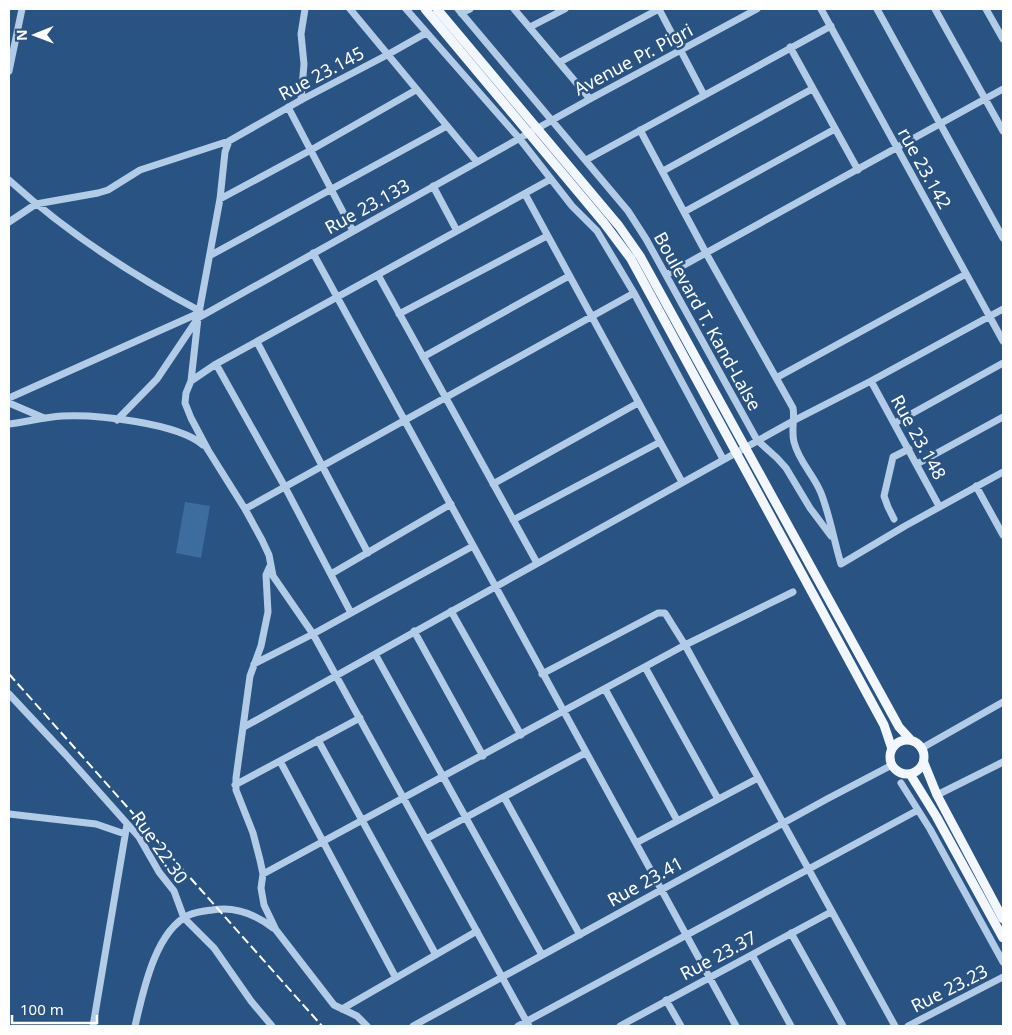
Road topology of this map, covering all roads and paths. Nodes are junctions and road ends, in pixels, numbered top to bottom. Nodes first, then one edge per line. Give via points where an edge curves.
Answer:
1 (22, 9) edge
2 (305, 9) edge
3 (350, 9) edge
4 (406, 9) edge
5 (425, 9) edge
6 (437, 9) edge
7 (470, 9) edge
8 (514, 9) edge
9 (565, 9) edge
10 (659, 9) edge
11 (757, 9) edge
12 (821, 9) edge
13 (876, 9) edge
14 (935, 9) edge
15 (986, 9) edge
16 (459, 11) edge
17 (831, 26) junction
18 (530, 27) junction
19 (426, 33) junction
20 (1003, 38) edge
21 (790, 47) junction
22 (681, 50) junction
23 (387, 55) junction
24 (560, 62) junction
25 (9, 71) edge
26 (812, 89) junction
27 (1003, 89) edge
28 (416, 90) junction
29 (704, 94) junction
30 (986, 98) junction
31 (590, 99) junction
32 (302, 100) junction
33 (288, 107) junction
34 (550, 121) junction
35 (941, 123) junction
36 (447, 126) junction
37 (835, 129) junction
38 (640, 130) junction
39 (533, 131) junction
40 (1003, 131) edge
41 (519, 138) junction
42 (229, 141) junction
43 (897, 148) junction
44 (311, 150) junction
45 (586, 160) junction
46 (477, 162) junction
47 (858, 170) junction
48 (663, 171) junction
49 (551, 179) junction
50 (9, 180) edge
51 (433, 186) junction
52 (331, 189) junction
53 (525, 194) junction
54 (220, 199) junction
55 (36, 204) junction
56 (684, 212) junction
57 (9, 222) edge
58 (353, 231) junction
59 (457, 231) junction
60 (548, 236) junction
61 (1003, 238) edge
62 (313, 253) junction
63 (706, 253) junction
64 (211, 255) junction
65 (966, 274) junction
66 (378, 275) junction
67 (666, 275) junction
68 (569, 276) junction
69 (634, 293) junction
70 (337, 298) junction
71 (1003, 309) edge
72 (199, 314) junction
73 (399, 314) junction
74 (989, 316) junction
75 (592, 317) junction
76 (1003, 341) edge
77 (257, 342) junction
78 (423, 357) junction
79 (1003, 363) edge
80 (216, 364) junction
81 (776, 378) junction
82 (871, 381) junction
83 (191, 382) junction
84 (9, 398) edge
85 (446, 398) junction
86 (9, 403) edge
87 (638, 403) junction
88 (1003, 417) edge
89 (44, 418) junction
90 (117, 420) junction
91 (404, 420) junction
92 (793, 421) junction
93 (9, 424) edge
94 (895, 424) junction
95 (757, 440) junction
96 (660, 442) junction
97 (746, 447) junction
98 (909, 449) junction
99 (208, 450) junction
100 (736, 452) junction
101 (723, 459) junction
102 (917, 464) junction
103 (322, 466) junction
104 (1003, 472) edge
105 (682, 482) junction
106 (493, 484) junction
107 (976, 486) junction
108 (285, 487) junction
109 (450, 504) junction
110 (939, 506) junction
111 (245, 509) junction
112 (894, 518) dead end
113 (513, 520) junction
114 (1003, 535) edge
115 (833, 539) junction
116 (473, 546) junction
117 (368, 553) junction
118 (537, 564) junction
119 (270, 566) junction
120 (331, 574) junction
121 (495, 586) junction
122 (793, 592) dead end
123 (451, 611) junction
124 (351, 613) junction
125 (414, 631) junction
126 (313, 634) junction
127 (685, 645) junction
128 (375, 654) junction
129 (254, 664) junction
130 (645, 667) junction
131 (542, 674) junction
132 (336, 675) junction
133 (605, 689) junction
134 (9, 694) edge
135 (1003, 702) edge
136 (564, 712) junction
137 (360, 718) junction
138 (244, 727) junction
139 (521, 735) junction
140 (910, 739) junction
141 (318, 740) junction
142 (922, 748) junction
143 (892, 749) junction
144 (586, 753) junction
145 (483, 756) junction
146 (280, 761) junction
147 (1003, 762) edge
148 (924, 763) junction
149 (892, 765) junction
150 (910, 774) junction
151 (443, 777) junction
152 (758, 778) junction
153 (901, 783) dead end
154 (235, 785) junction
155 (936, 795) junction
156 (504, 798) junction
157 (404, 799) junction
158 (718, 799) junction
159 (918, 810) junction
160 (9, 814) edge
161 (466, 818) junction
162 (677, 820) junction
163 (363, 821) junction
164 (783, 823) junction
165 (127, 824) junction
166 (125, 834) junction
167 (426, 839) junction
168 (325, 842) junction
169 (636, 843) junction
170 (808, 869) junction
171 (263, 874) junction
172 (662, 890) junction
173 (831, 912) junction
174 (184, 918) junction
175 (1003, 919) edge
176 (276, 930) junction
177 (477, 931) junction
178 (791, 933) junction
179 (580, 934) junction
180 (687, 936) junction
181 (1003, 938) edge
182 (436, 955) junction
183 (542, 955) junction
184 (752, 955) junction
185 (1003, 962) edge
186 (1003, 976) edge
187 (502, 977) junction
188 (396, 978) junction
189 (709, 978) junction
190 (666, 1000) junction
191 (342, 1009) junction
192 (527, 1024) edge
193 (631, 1024) edge
194 (93, 1026) edge
195 (136, 1026) edge
196 (272, 1026) edge
197 (367, 1026) edge
198 (413, 1026) edge
199 (518, 1026) edge
200 (620, 1026) edge
201 (680, 1026) edge
202 (736, 1026) edge
203 (791, 1026) edge
204 (842, 1026) edge
205 (895, 1026) edge
206 (908, 1026) edge

1 - 25 street
2 - 32 street via 301,34 304,64
3 - 23 street
4 - 19 street
5 - 39 main road
6 - 39 main road
7 - 16 street
8 - 18 street
9 - 18 street
10 - 22 street
10 - 24 street
11 - 22 street, Avenue Pr. Pigri
12 - 17 street, rue 23.142
13 - 35 street
14 - 30 street
15 - 20 street
16 - 34 street, Boulevard T. Kand-Lalse
17 - 21 street
17 - 43 street, rue 23.142
18 - 24 street
19 - 23 street, Rue 23.145
19 - 41 street
21 - 26 street
21 - 29 street
22 - 29 street
22 - 31 street, Avenue Pr. Pigri
23 - 28 street
23 - 32 street, Rue 23.145
24 - 31 street
26 - 37 street
26 - 48 street
27 - 30 street
28 - 36 street
28 - 44 street
29 - 38 street
30 - 35 street
30 - 40 street
31 - 34 street, Avenue Pr. Pigri
32 - 33 street, Rue 23.145
33 - 42 street, Rue 23.145
33 - 44 street
34 - 39 street, Rue 23.133
34 - 45 street, Boulevard T. Kand-Lalse
35 - 43 street
35 - 61 street
36 - 46 street
36 - 52 street
37 - 47 street
37 - 56 street
38 - 45 street
38 - 48 street
39 - 41 street, Rue 23.133
39 - 97 main road via 619,226 640,256
39 - 100 main road via 631,259
41 - 46 street, Rue 23.133
41 - 49 street
42 - 54 street
42 - 55 street, Rue 23.145 via 140,170 108,190
43 - 47 street
43 - 65 street, rue 23.142
44 - 52 street
44 - 54 street
45 - 67 street, Boulevard T. Kand-Lalse via 628,211
46 - 51 street, Rue 23.133
47 - 63 street
48 - 56 street
49 - 53 street
49 - 69 street via 597,231
50 - 55 street
51 - 58 street, Rue 23.133
51 - 59 street
52 - 58 street
52 - 64 street
53 - 59 street
53 - 60 street
54 - 64 street
55 - 57 street
55 - 72 street via 140,278
56 - 63 street
58 - 62 street, Rue 23.133
59 - 66 street
60 - 68 street
60 - 73 street
62 - 70 street
62 - 72 street, Rue 23.133
63 - 67 street
63 - 81 street
64 - 72 street
65 - 74 street, rue 23.142
65 - 81 street
66 - 70 street
66 - 73 street
67 - 95 street, Boulevard T. Kand-Lalse
68 - 75 street
68 - 78 street
69 - 75 street
69 - 101 street
70 - 77 street
70 - 91 street
71 - 74 street
72 - 83 street
72 - 84 street, Rue 23.133
72 - 90 street via 157,379
73 - 78 street
74 - 76 street, rue 23.142
74 - 82 street
75 - 85 street
75 - 87 street
77 - 80 street
77 - 103 street
78 - 85 street
79 - 94 street
80 - 83 street
80 - 108 street
81 - 92 street via 793,408
82 - 92 street
82 - 94 street, Rue 23.148
83 - 99 street via 185,403
85 - 91 street
85 - 106 street
86 - 89 street
87 - 96 street
87 - 106 street
88 - 102 street
89 - 90 street via 80,416
89 - 93 street
90 - 99 street via 171,430 197,440
91 - 103 street
91 - 109 street
92 - 95 street
92 - 115 street via 794,444 822,495
94 - 98 street, Rue 23.148
95 - 97 street
95 - 115 street, Boulevard T. Kand-Lalse via 786,468
96 - 105 street
96 - 113 street
97 - 100 street
97 - 140 main road via 899,727
98 - 102 street, Rue 23.148
98 - 112 street via 893,457 890,465 884,496
99 - 111 street
100 - 101 street
100 - 143 main road via 884,725
101 - 105 street
102 - 110 street, Rue 23.148
103 - 108 street
103 - 117 street
104 - 107 street
105 - 118 street
106 - 113 street
107 - 110 street
107 - 114 street
108 - 111 street
108 - 120 street
109 - 116 street
109 - 117 street
110 - 115 street via 842,564
111 - 119 street via 269,554
113 - 118 street
116 - 121 street
116 - 124 street
117 - 120 street
118 - 121 street
119 - 126 street via 276,581
119 - 129 street via 266,575 268,612
120 - 124 street
121 - 123 street
121 - 131 street
122 - 127 street
123 - 125 street
123 - 139 street
124 - 126 street
125 - 128 street
125 - 145 street
126 - 129 street
126 - 132 street
127 - 130 street
127 - 131 street via 664,613 660,612
127 - 152 street
128 - 132 street
128 - 151 street
129 - 138 street
130 - 133 street
130 - 158 street
131 - 136 street
132 - 137 street
132 - 138 street
133 - 136 street
133 - 162 street
134 - 165 street, Rue 22.30
135 - 142 street
136 - 139 street
136 - 144 street
137 - 141 street
137 - 157 street
138 - 154 street
139 - 145 street
140 - 142 main road
140 - 143 main road via 899,741
141 - 146 street
141 - 163 street
142 - 148 main road
143 - 149 main road
144 - 156 street
144 - 169 street
145 - 151 street
146 - 154 street
146 - 168 street
147 - 155 street
148 - 150 main road
148 - 155 main road
149 - 150 main road via 900,772
149 - 164 street, Rue 23.41
150 - 181 main road
151 - 157 street
151 - 161 street
152 - 158 street
152 - 164 street
153 - 159 street
154 - 171 street via 253,833
155 - 175 main road
156 - 161 street
156 - 179 street
157 - 163 street
157 - 167 street
158 - 162 street
159 - 170 street
159 - 185 street
160 - 166 street via 96,824
161 - 167 street
161 - 183 street
162 - 169 street
163 - 168 street
163 - 182 street
164 - 170 street
164 - 172 street, Rue 23.41
165 - 166 street
165 - 174 street, Rue 22.30 via 174,892
166 - 194 street
167 - 177 street
168 - 171 street
168 - 188 street
169 - 172 street
170 - 173 street
170 - 180 street
171 - 176 street via 264,905
172 - 179 street, Rue 23.41
172 - 180 street
173 - 178 street, Rue 23.37
173 - 205 street
174 - 176 street via 229,908 259,918
174 - 195 street via 159,947
174 - 196 street, Rue 22.30 via 208,940
176 - 191 street via 331,1002
177 - 182 street
177 - 187 street
178 - 184 street, Rue 23.37
178 - 204 street
179 - 183 street, Rue 23.41
180 - 189 street
180 - 192 street
182 - 188 street
183 - 187 street, Rue 23.41
184 - 189 street, Rue 23.37
184 - 203 street
186 - 206 street, Rue 23.23
187 - 192 street
187 - 198 street, Rue 23.41
188 - 191 street
189 - 190 street, Rue 23.37
189 - 202 street
190 - 193 street, Rue 23.37
190 - 201 street
191 - 197 street via 357,1016
192 - 199 street
193 - 200 street, Rue 23.37

